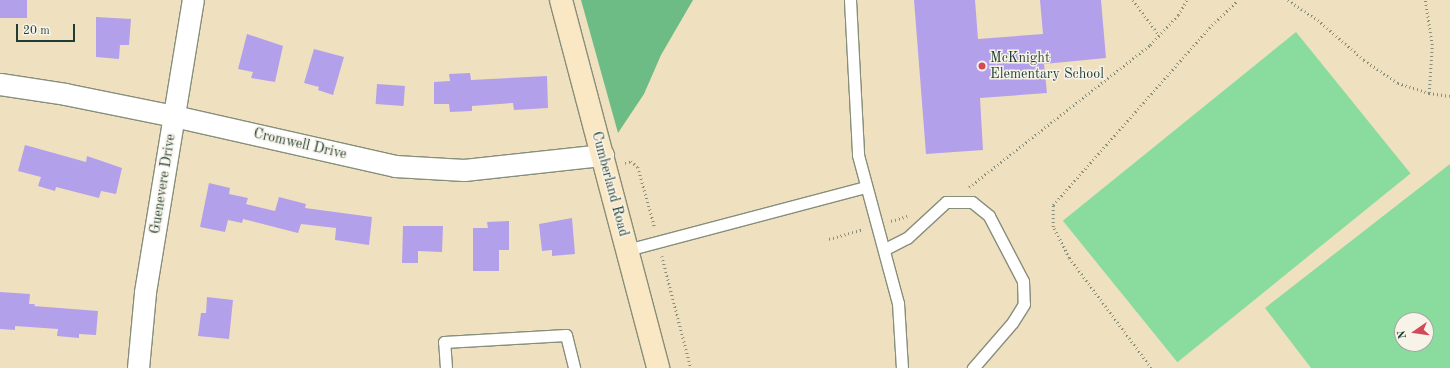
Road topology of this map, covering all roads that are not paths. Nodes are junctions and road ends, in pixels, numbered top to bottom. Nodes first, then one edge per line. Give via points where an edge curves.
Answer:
1 (193, 0) edge
2 (561, 0) edge
3 (850, 0) edge
4 (0, 84) edge
5 (174, 116) junction
6 (603, 155) junction
7 (866, 187) junction
8 (627, 250) junction
9 (885, 250) junction
10 (138, 368) edge
11 (446, 368) edge
12 (574, 368) edge
13 (658, 368) edge
14 (902, 368) edge
15 (973, 368) edge

1 - 5 street, Guenevere Drive
2 - 6 main road, Cumberland Road
3 - 7 lane via 858,155
4 - 5 street, Cromwell Drive
5 - 6 street, Cromwell Drive via 395,166 428,169 500,167
5 - 10 street, Guenevere Drive via 145,292
6 - 8 main road, Cumberland Road
7 - 8 lane
7 - 9 lane
8 - 13 main road, Cumberland Road
9 - 14 lane via 898,304
9 - 15 lane via 907,238 946,202 972,202 989,216 1023,281 1024,304 1012,323
11 - 12 lane via 444,342 566,335

